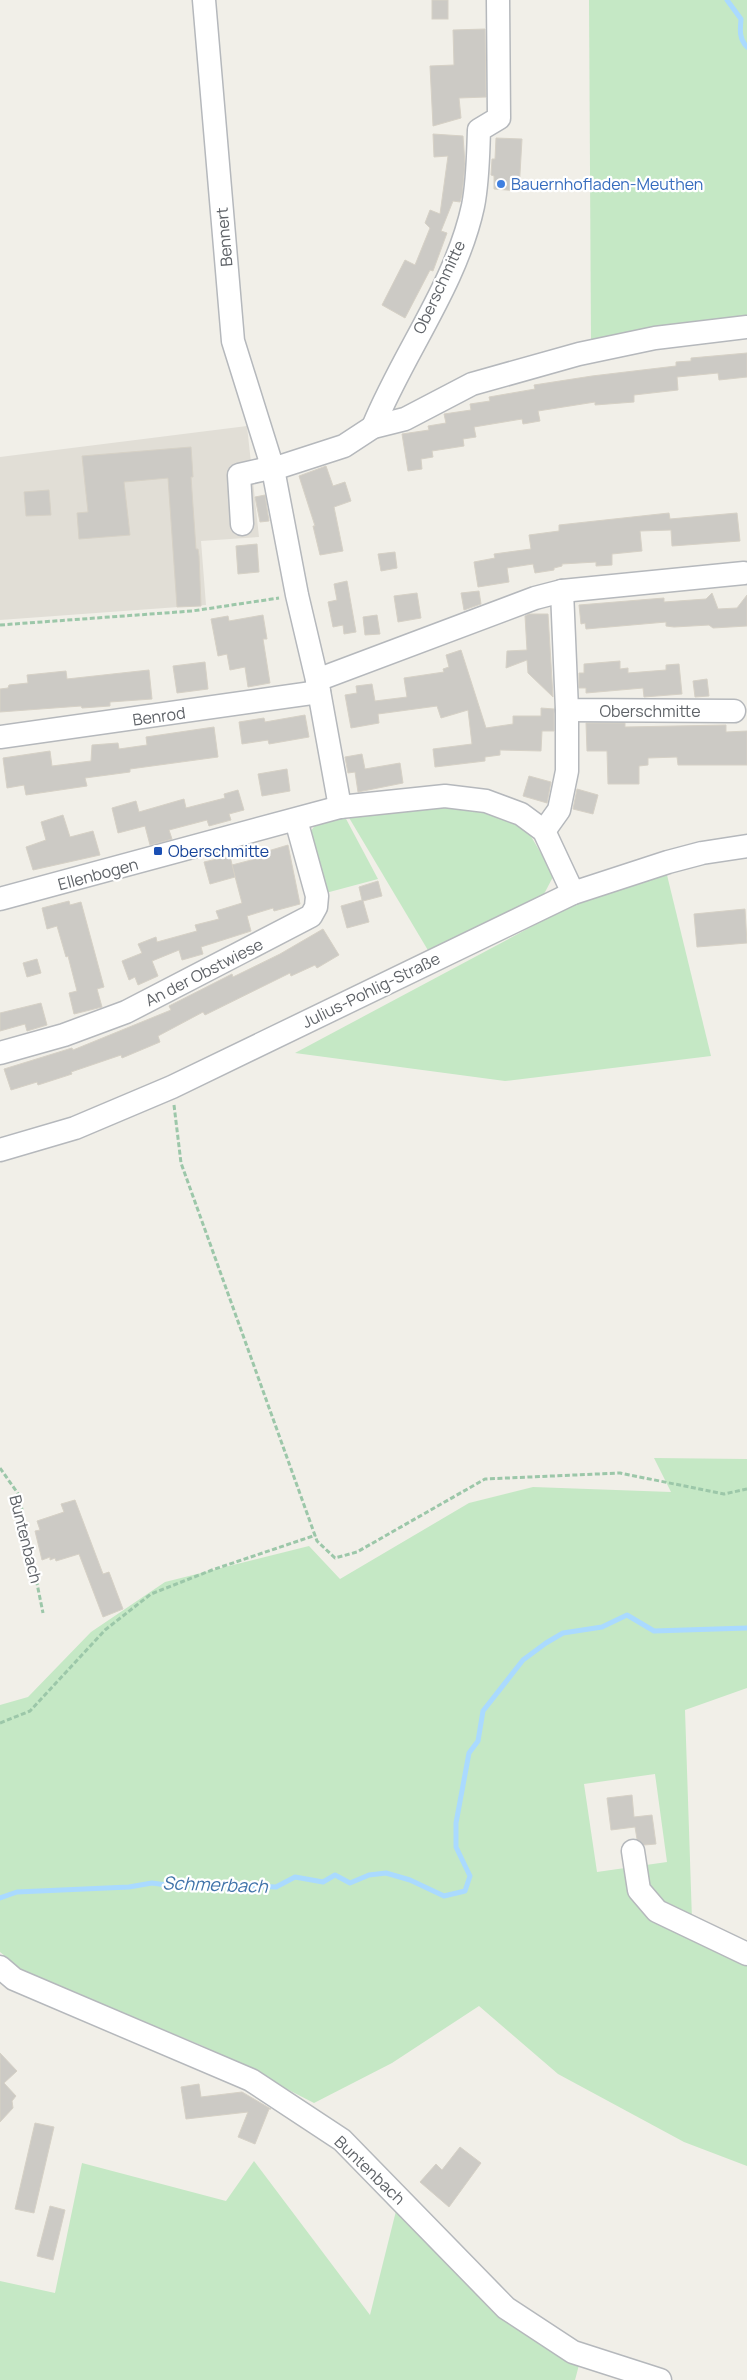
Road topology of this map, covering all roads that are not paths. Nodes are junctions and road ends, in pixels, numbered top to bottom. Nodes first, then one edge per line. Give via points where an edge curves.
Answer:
1 (204, 0) edge
2 (498, 0) edge
3 (747, 326) edge
4 (373, 427) junction
5 (272, 467) junction
6 (242, 524) dead end
7 (744, 573) dead end
8 (562, 591) junction
9 (318, 686) junction
10 (567, 710) junction
11 (734, 711) dead end
12 (0, 737) edge
13 (340, 807) junction
14 (296, 820) junction
15 (544, 831) junction
16 (747, 846) edge
17 (573, 893) junction
18 (0, 899) edge
19 (0, 1053) edge
20 (0, 1150) edge
21 (633, 1851) dead end
22 (747, 1954) edge
23 (0, 1968) edge
24 (660, 2380) edge

1 - 5 street, Bennert via 233,341
2 - 4 street, Oberschmitte via 499,118 479,130 473,206 458,253 388,389
3 - 4 street via 655,338 579,354 472,384 405,418
4 - 5 street via 344,446
5 - 6 street via 239,475
5 - 9 street
7 - 8 street
8 - 9 street via 535,598
8 - 10 street
9 - 12 street, Benrod
9 - 13 street
10 - 11 street, Oberschmitte
10 - 15 street via 567,771 560,810
13 - 14 street, Ellenbogen
13 - 15 street via 445,796 486,801 521,814
14 - 18 street, Ellenbogen
14 - 19 street, An der Obstwiese via 317,896 311,916 126,1012 64,1035
15 - 17 street
16 - 17 street, Julius-Pohlig-Straße via 668,862
17 - 20 street, Julius-Pohlig-Straße via 172,1087 75,1128
21 - 22 street via 639,1890 657,1910
23 - 24 street, Buntenbach via 14,1979 251,2080 342,2140 506,2308 573,2352

